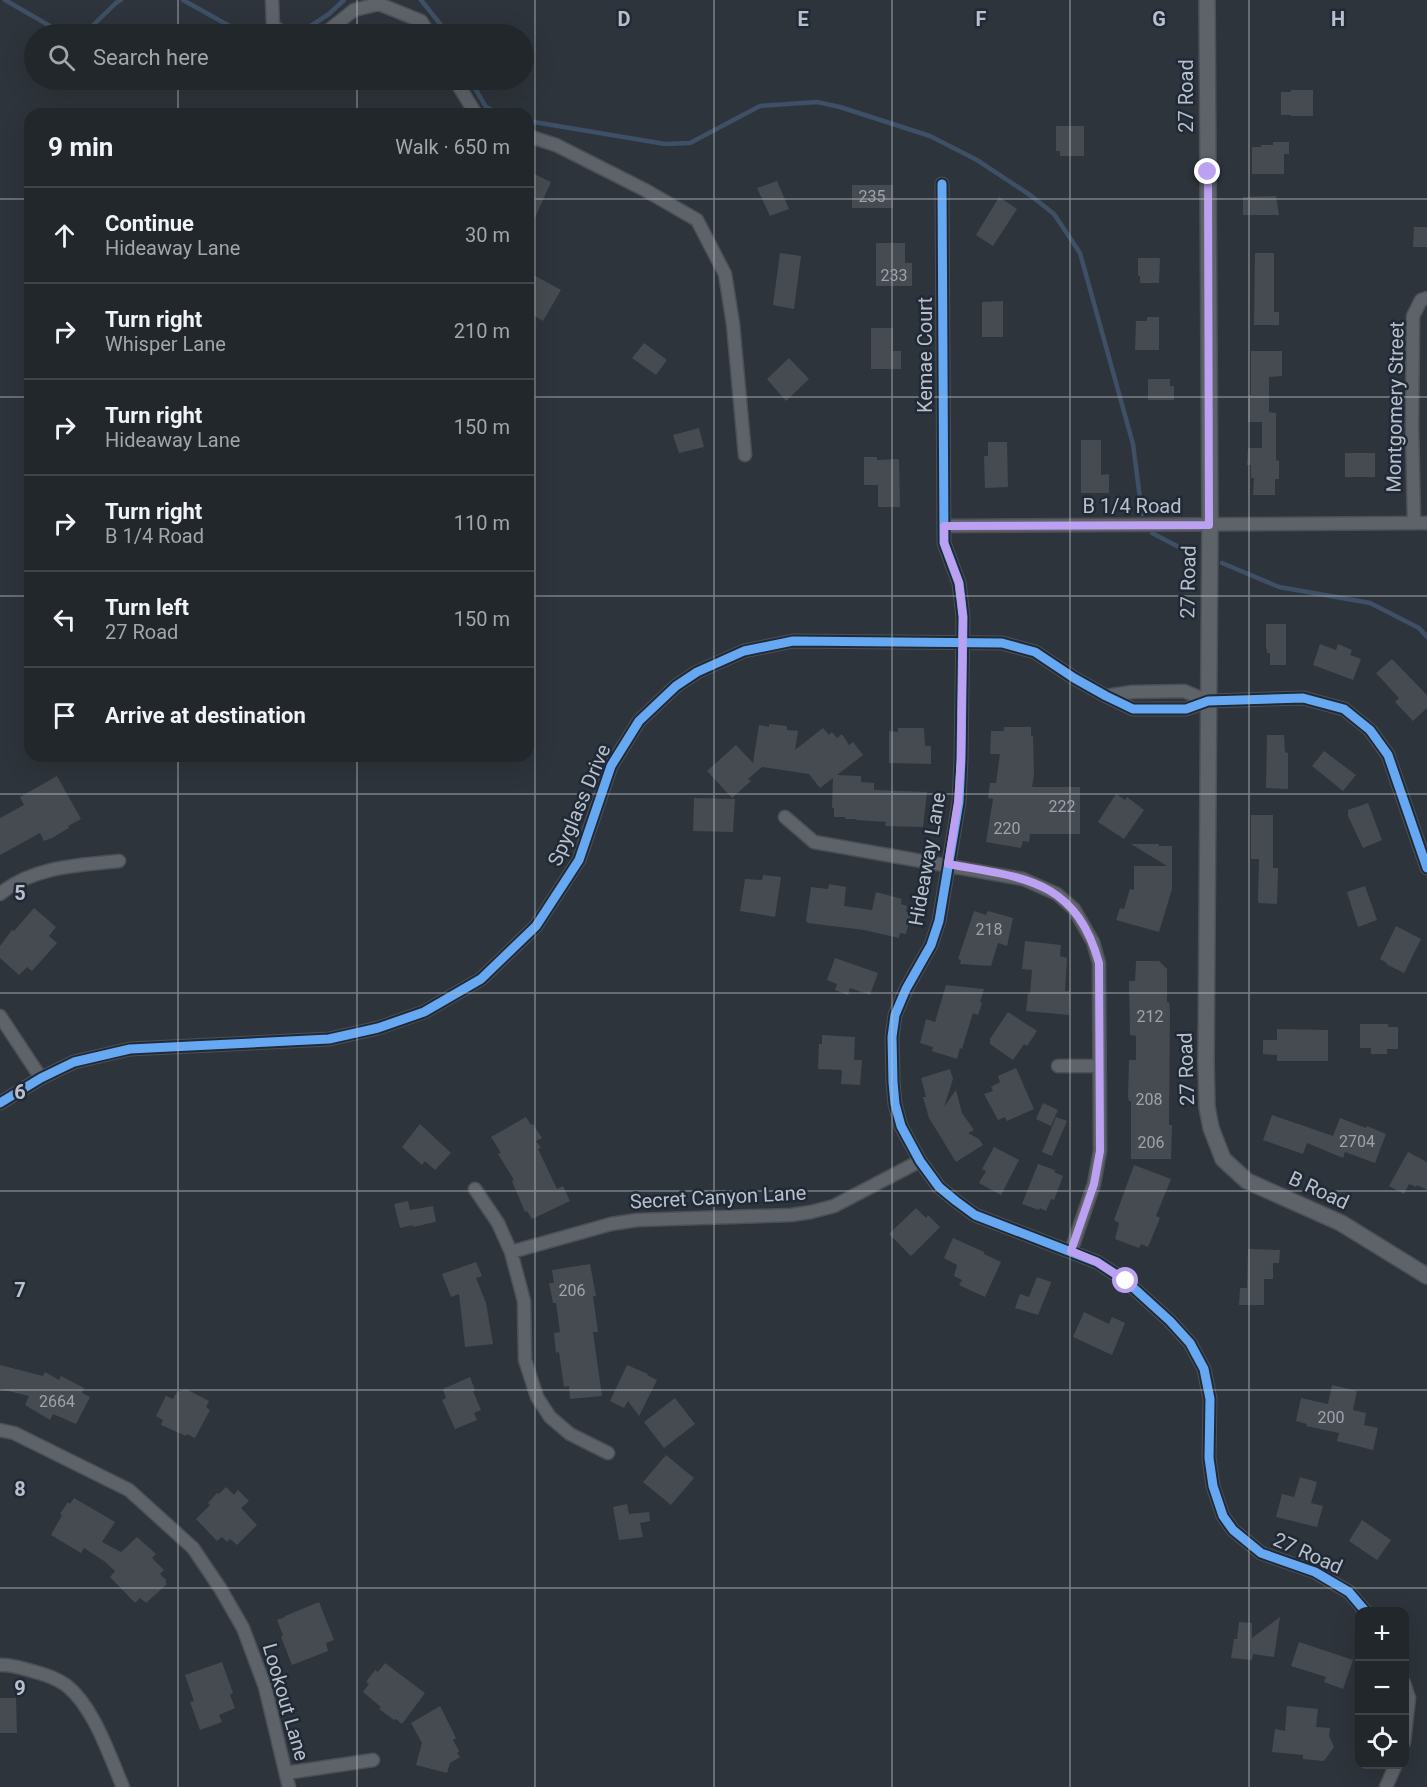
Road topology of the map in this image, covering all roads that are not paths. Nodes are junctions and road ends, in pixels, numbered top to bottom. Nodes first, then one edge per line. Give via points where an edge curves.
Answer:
1 (273, 0) edge
2 (1207, 0) edge
3 (273, 24) edge
4 (336, 24) edge
5 (423, 24) edge
6 (461, 90) edge
7 (472, 108) edge
8 (534, 138) edge
9 (942, 184) dead end
10 (1427, 298) edge
11 (745, 455) dead end
12 (1414, 523) junction
13 (1427, 523) edge
14 (1209, 525) junction
15 (944, 526) junction
16 (963, 641) junction
17 (1106, 696) junction
18 (1208, 701) junction
19 (785, 817) dead end
20 (119, 861) dead end
21 (948, 864) junction
22 (1427, 868) edge
23 (0, 894) edge
24 (0, 1016) edge
25 (1058, 1066) dead end
26 (1099, 1066) junction
27 (41, 1078) junction
28 (0, 1104) edge
29 (1211, 1128) joint
30 (920, 1161) junction
31 (475, 1189) dead end
32 (1071, 1251) junction
33 (511, 1252) junction
34 (1427, 1276) edge
35 (0, 1430) edge
36 (608, 1453) dead end
37 (1233, 1530) joint
38 (1362, 1607) edge
39 (0, 1665) edge
40 (373, 1760) dead end
41 (1394, 1769) edge
42 (286, 1773) junction
43 (123, 1787) edge
44 (289, 1787) edge
45 (1386, 1787) edge

1 - 3 street
2 - 14 street, 27 Road
4 - 5 street via 354,10 378,4
6 - 7 street
8 - 11 street via 645,190 696,220 725,274
9 - 15 street, Kemae Court
10 - 12 street, Montgomery Street via 1421,300 1413,316
12 - 13 street, B 1/4 Road
12 - 14 street, B 1/4 Road
14 - 15 street, B 1/4 Road
14 - 18 street, 27 Road
15 - 16 street, Hideaway Lane via 944,543 959,583
16 - 17 street, Spyglass Drive via 1002,643 1035,652
16 - 21 street, Hideaway Lane via 961,770
16 - 27 street, Spyglass Drive via 793,641 744,651 675,686 639,721 611,766 579,860 536,926 481,979 424,1012 378,1029 329,1039 130,1049 74,1062
17 - 18 street via 1184,692
17 - 18 street, Spyglass Drive via 1132,709 1186,709
18 - 22 street via 1303,698 1344,709 1370,730 1388,755
18 - 29 street, 27 Road via 1206,1062
19 - 21 street via 814,842
20 - 23 street via 41,873 13,883
21 - 26 street via 1023,879 1057,894 1074,909 1093,942 1099,963
21 - 30 street, Hideaway Lane via 939,921 895,1015 892,1037 895,1104 901,1126
24 - 27 street
25 - 26 street
26 - 32 street via 1100,1151 1094,1184
27 - 28 street, Spyglass Drive
29 - 34 street, B Road via 1223,1159 1247,1180 1341,1223
30 - 32 street, Hideaway Lane via 939,1186 975,1215
30 - 33 street, Secret Canyon Lane via 834,1206 812,1212 636,1220
31 - 33 street via 498,1223
32 - 37 street, Hideaway Lane via 1126,1281 1190,1343 1204,1369 1210,1399 1209,1458 1213,1486 1223,1516
33 - 36 street via 524,1301 525,1360 537,1397 550,1417 570,1434
35 - 42 street, Lookout Lane via 14,1433 129,1490 193,1548 243,1628 265,1686
37 - 38 street, 27 Road via 1261,1553 1315,1572 1349,1592
39 - 43 street via 47,1675 66,1685 94,1721
40 - 42 street
41 - 45 street
42 - 44 street, Lookout Lane

